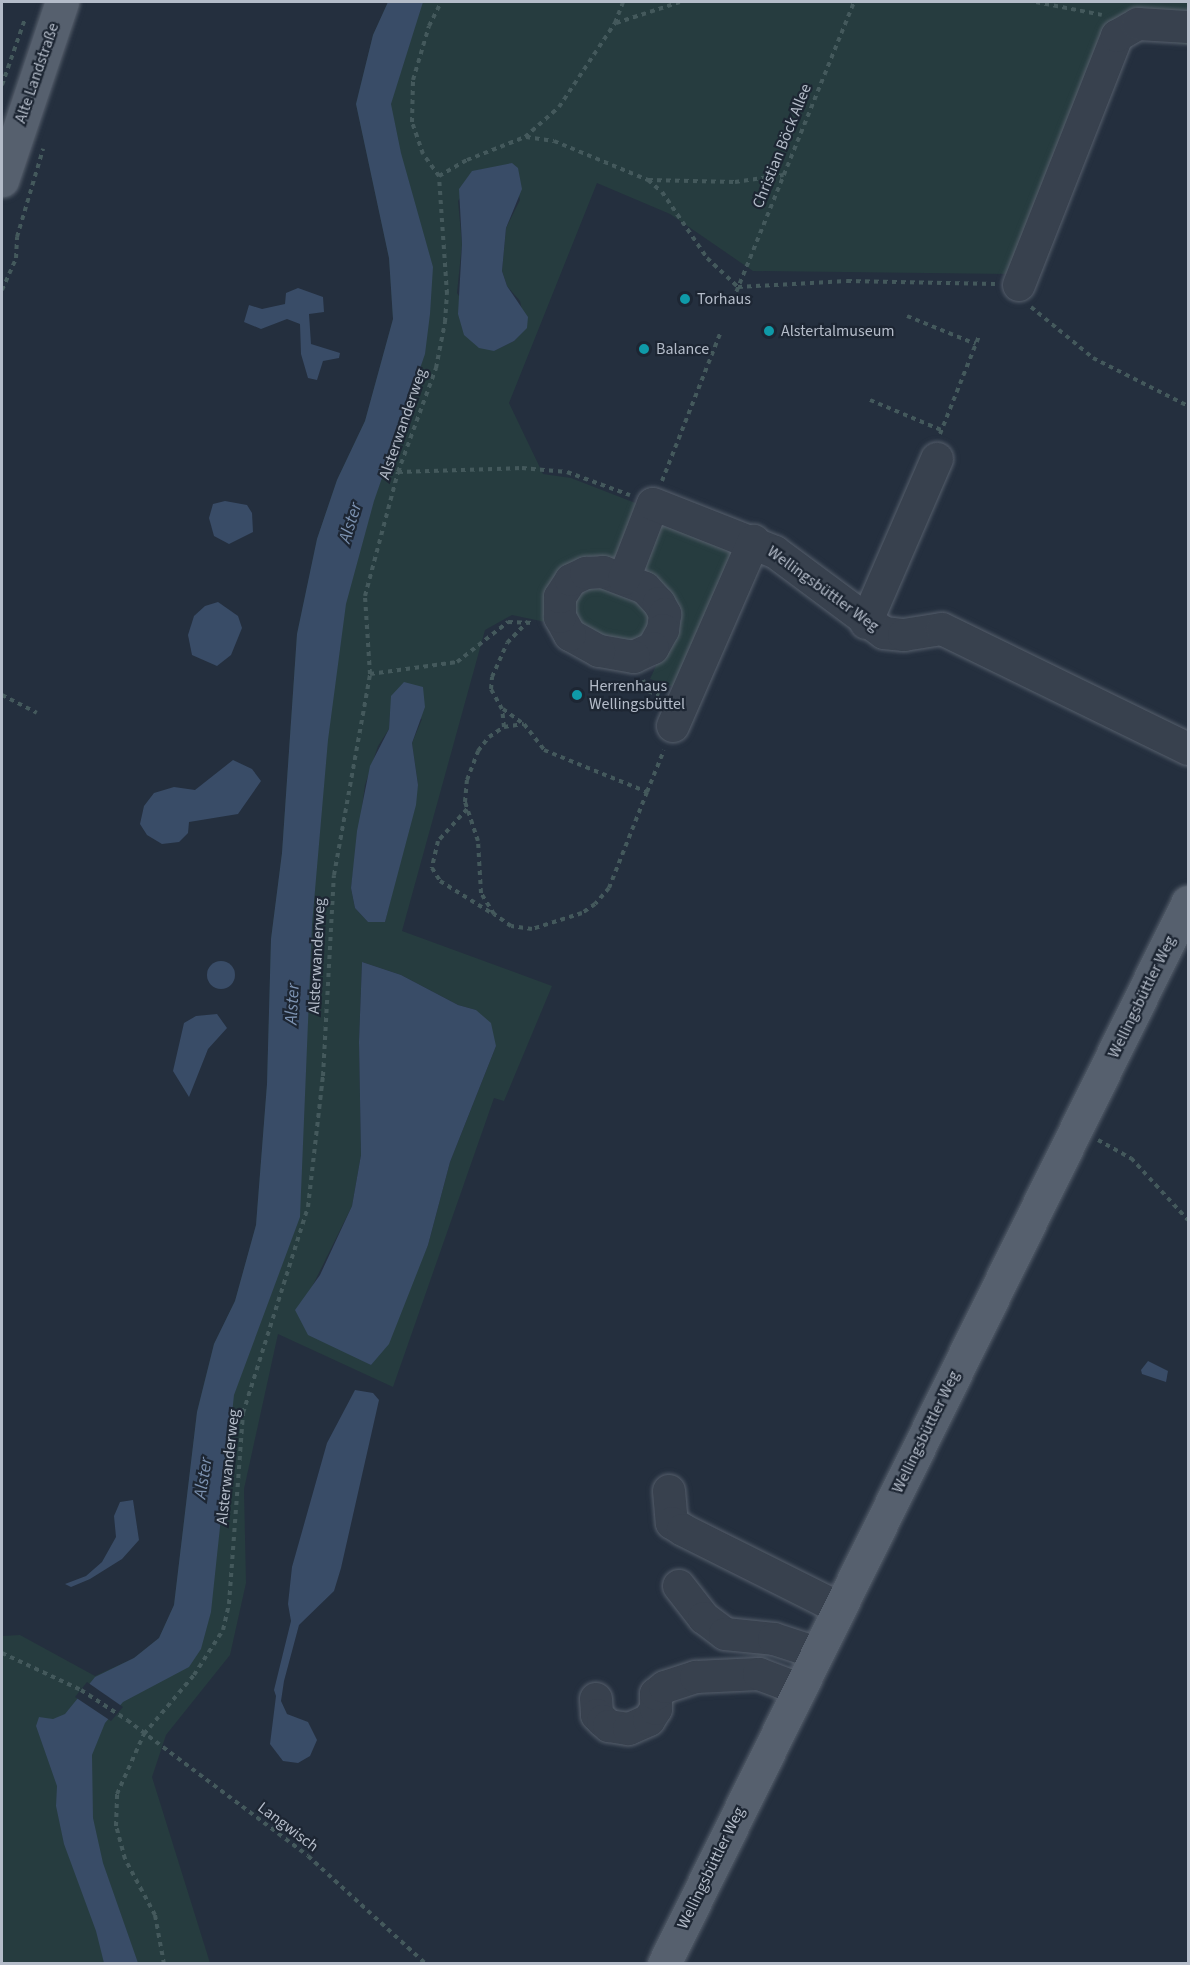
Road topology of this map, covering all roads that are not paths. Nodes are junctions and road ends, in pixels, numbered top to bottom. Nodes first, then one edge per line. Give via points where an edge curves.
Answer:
1 (62, 2) edge
2 (1188, 27) edge
3 (2, 180) edge
4 (1019, 285) road end
5 (939, 445) road end
6 (754, 541) junction
7 (624, 579) junction
8 (866, 623) junction
9 (673, 727) road end
10 (1188, 750) edge
11 (1188, 902) edge
12 (669, 1491) dead end
13 (679, 1586) dead end
14 (839, 1608) junction
15 (817, 1653) junction
16 (799, 1689) junction
17 (596, 1699) dead end
18 (664, 1964) edge

1 - 3 main road, Alte Landstraße
2 - 4 street via 1138,24 1117,36
5 - 8 street
6 - 7 street, Wellingsbüttler Weg via 653,504
6 - 8 street, Wellingsbüttler Weg via 775,552
6 - 9 street
7 - 7 street via 645,588 665,614 653,648 634,657 599,651 570,634 560,617 560,597 570,580 595,572
8 - 10 street, Wellingsbüttler Weg via 884,633 904,635 942,629
11 - 14 main road, Wellingsbüttler Weg
12 - 14 street via 672,1523 682,1530
13 - 15 street via 704,1618 725,1634 774,1639
14 - 15 main road, Wellingsbüttler Weg
15 - 16 main road, Wellingsbüttler Weg
16 - 17 street via 759,1674 696,1677 665,1687 656,1694 656,1709 649,1720 629,1729 609,1726 603,1721 597,1714
16 - 18 main road, Wellingsbüttler Weg

